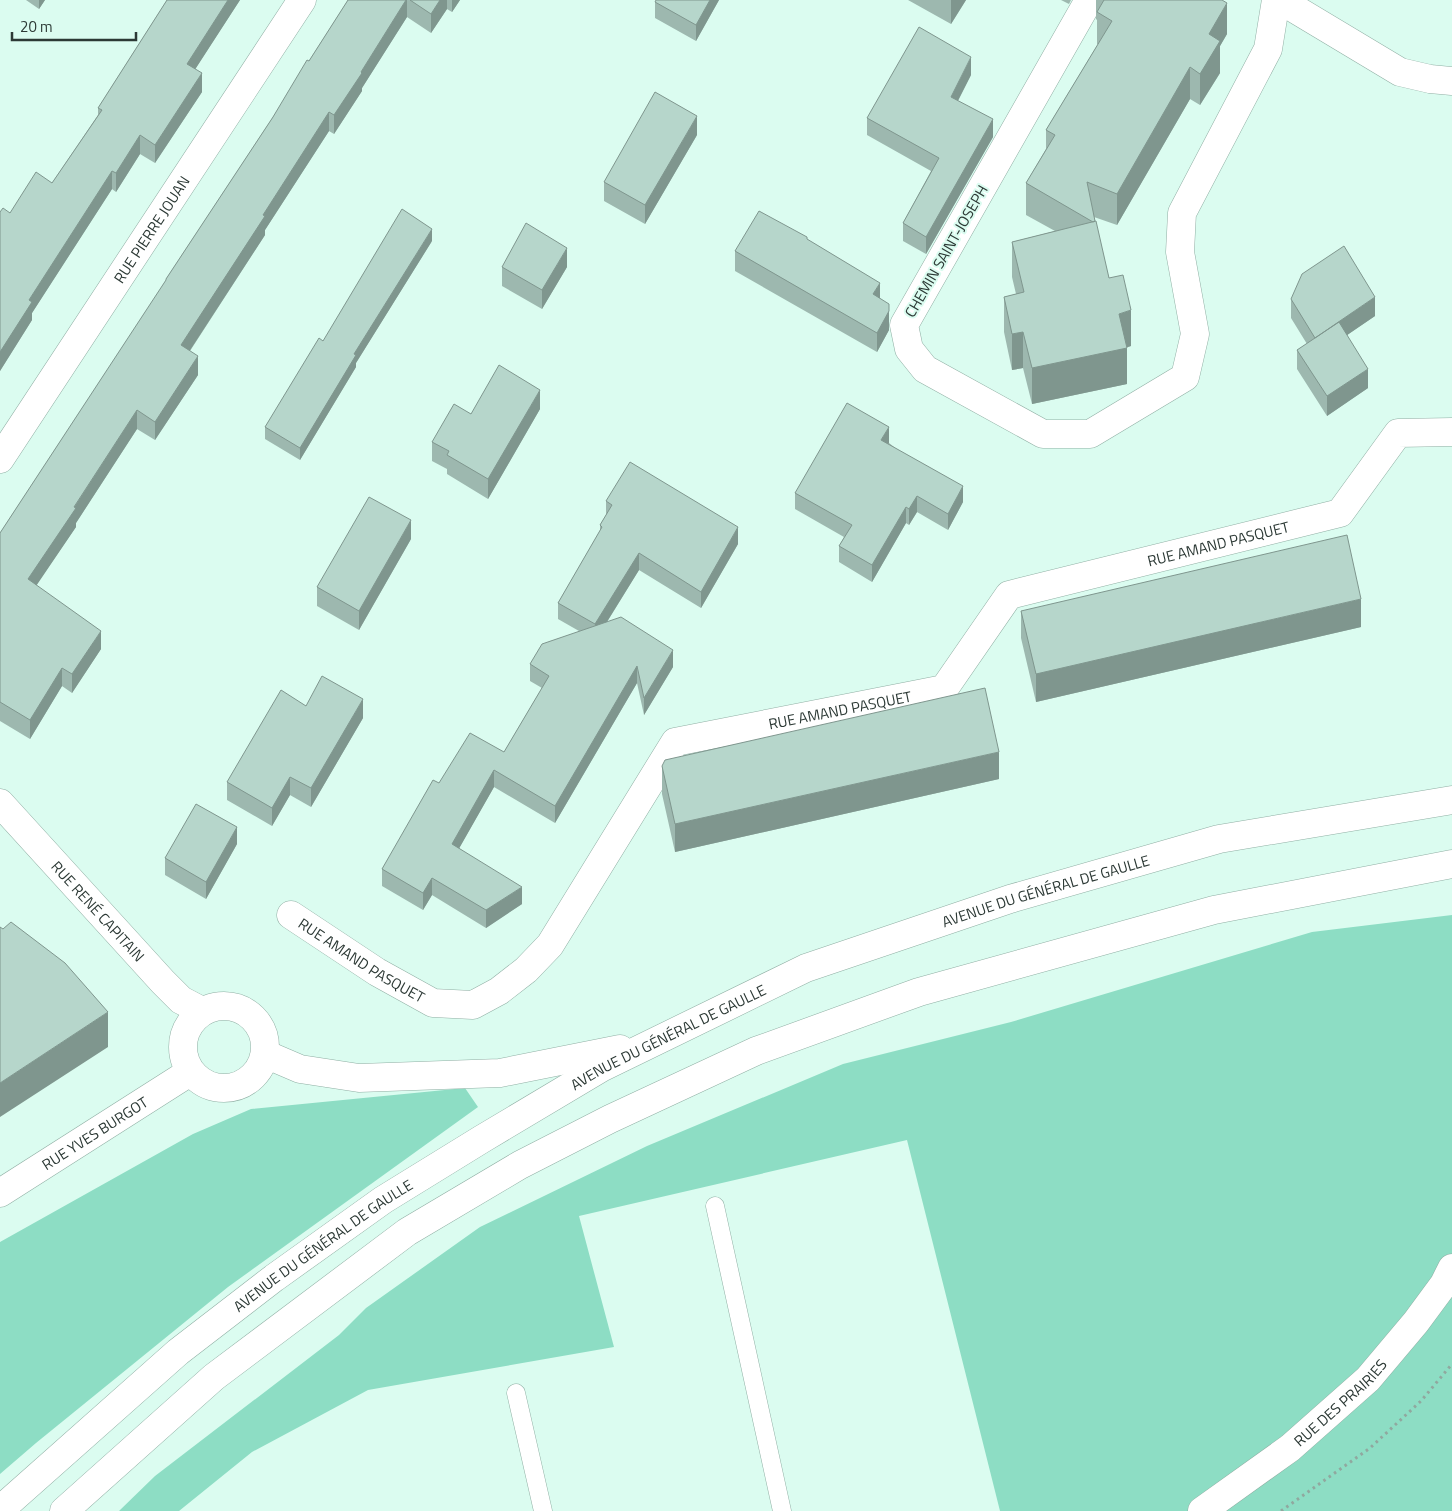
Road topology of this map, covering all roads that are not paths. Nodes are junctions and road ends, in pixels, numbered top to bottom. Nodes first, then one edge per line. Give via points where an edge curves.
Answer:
1 (302, 0) edge
2 (1089, 0) edge
3 (1276, 0) edge
4 (1280, 0) edge
5 (1452, 81) edge
6 (1452, 432) edge
7 (0, 459) edge
8 (1452, 800) edge
9 (0, 803) edge
10 (1452, 864) edge
11 (291, 915) dead end
12 (202, 1011) junction
13 (653, 1043) junction
14 (265, 1054) junction
15 (190, 1072) junction
16 (0, 1193) edge
17 (715, 1206) dead end
18 (1452, 1268) edge
19 (516, 1393) dead end
20 (0, 1510) edge
21 (64, 1511) edge
22 (543, 1511) edge
23 (782, 1511) edge
24 (1202, 1511) edge

1 - 7 street, RUE PIERRE JOUAN
2 - 3 street, CHEMIN SAINT-JOSEPH via 904,325 909,349 926,369 1043,434 1090,434 1185,377 1195,334 1180,252 1182,213 1268,49
4 - 5 street via 1400,72
6 - 11 street, RUE AMAND PASQUET via 1398,433 1340,513 1009,595 944,689 675,742 550,945 519,976 473,1005 433,1003 377,972
8 - 13 street, AVENUE DU GÉNÉRAL DE GAULLE via 1219,839 1010,899 806,968
9 - 12 street, RUE RENÉ CAPITAIN via 163,982 181,1000
10 - 21 street via 1214,910 919,992 756,1051 644,1103 520,1165 407,1232 214,1377
12 - 14 street via 225,1005 248,1012 262,1031
12 - 15 street via 184,1032 182,1046
13 - 14 street via 500,1073 359,1078 300,1069
13 - 20 street, AVENUE DU GÉNÉRAL DE GAULLE via 601,1068 482,1138 383,1200 290,1266 178,1352
14 - 15 street via 252,1078 226,1089 200,1081
15 - 16 street, RUE YVES BURGOT
17 - 23 lane
18 - 24 street, RUE DES PRAIRIES via 1416,1322 1368,1379 1290,1448
19 - 22 lane

